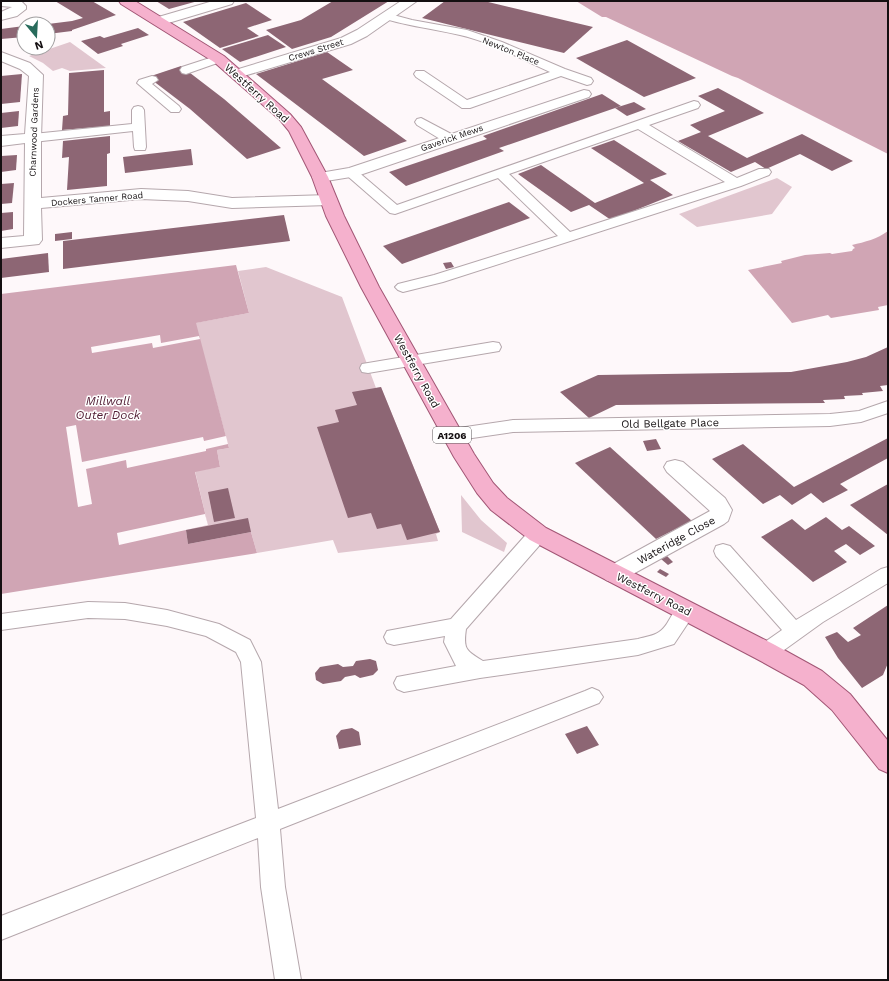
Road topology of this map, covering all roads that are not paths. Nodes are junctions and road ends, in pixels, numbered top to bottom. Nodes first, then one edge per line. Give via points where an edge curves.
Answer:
1 (126, 1) edge
2 (227, 1) edge
3 (410, 1) edge
4 (1, 2) edge
5 (1, 16) edge
6 (386, 16) junction
7 (160, 21) junction
8 (1, 56) edge
9 (219, 60) junction
10 (186, 70) dead end
11 (561, 72) junction
12 (237, 74) junction
13 (420, 74) dead end
14 (152, 80) dead end
15 (585, 88) joint
16 (694, 105) dead end
17 (175, 109) dead end
18 (138, 110) dead end
19 (421, 122) dead end
20 (639, 124) junction
21 (139, 127) junction
22 (33, 138) junction
23 (450, 139) junction
24 (1, 141) edge
25 (140, 148) dead end
26 (764, 172) dead end
27 (351, 173) junction
28 (500, 173) junction
29 (320, 177) junction
30 (736, 183) junction
31 (329, 200) junction
32 (33, 204) junction
33 (567, 237) junction
34 (1, 243) edge
35 (403, 287) dead end
36 (493, 347) dead end
37 (412, 361) junction
38 (368, 368) dead end
39 (888, 407) edge
40 (452, 435) junction
41 (675, 467) dead end
42 (538, 534) junction
43 (723, 551) dead end
44 (614, 574) junction
45 (888, 574) edge
46 (686, 611) junction
47 (1, 622) edge
48 (457, 626) junction
49 (795, 632) junction
50 (394, 637) dead end
51 (766, 652) junction
52 (480, 670) junction
53 (404, 683) dead end
54 (592, 697) dead end
55 (888, 761) edge
56 (268, 824) junction
57 (1, 928) edge
58 (288, 980) edge

1 - 7 main road, Westferry Road / A1206
2 - 7 street
3 - 6 street, Crews Street
4 - 5 street via 14,2 19,6 12,13
6 - 11 lane, Newton Place via 463,32 498,44
6 - 12 street, Crews Street via 346,41
7 - 9 main road, Westferry Road / A1206
8 - 22 street, Charnwood Gardens via 25,66 36,75
9 - 10 lane
9 - 12 main road, Westferry Road / A1206
11 - 13 lane via 466,105
11 - 15 lane, Newton Place
12 - 29 main road, Westferry Road / A1206 via 289,121
14 - 17 lane via 143,83
15 - 23 street, Gaverick Mews
16 - 20 lane
18 - 21 lane
19 - 23 lane
20 - 28 lane
20 - 30 lane
21 - 22 lane
21 - 25 lane
22 - 24 street
22 - 32 street, Charnwood Gardens
23 - 27 street, Gaverick Mews
26 - 30 lane
27 - 28 lane via 395,210
27 - 29 street, Gaverick Mews
28 - 33 lane
29 - 31 main road, Westferry Road / A1206
30 - 33 lane
31 - 32 street, Dockers Tanner Road via 232,203 188,196 141,194
31 - 37 main road, Westferry Road / A1206 via 368,282
32 - 34 street, Charnwood Gardens via 33,240
33 - 35 lane via 438,279
36 - 37 lane
37 - 38 lane
37 - 40 main road, Westferry Road / A1206
39 - 40 lane, Old Bellgate Place via 861,416 830,420 513,426
40 - 42 main road, Westferry Road / A1206 via 474,472 499,504
41 - 44 street, Wateridge Close via 717,504 721,510 720,514
42 - 44 main road, Westferry Road / A1206
42 - 48 lane
43 - 49 lane
44 - 46 main road, Westferry Road / A1206
45 - 49 lane
46 - 51 main road, Westferry Road / A1206
46 - 52 lane via 667,638 638,647
47 - 56 lane via 88,610 125,610 212,630 243,646 251,662
48 - 50 lane
48 - 52 lane via 454,642 462,659
49 - 51 lane
51 - 55 main road, Westferry Road / A1206 via 813,678 841,702
52 - 53 lane
54 - 56 lane
56 - 57 lane
56 - 58 lane via 273,887

